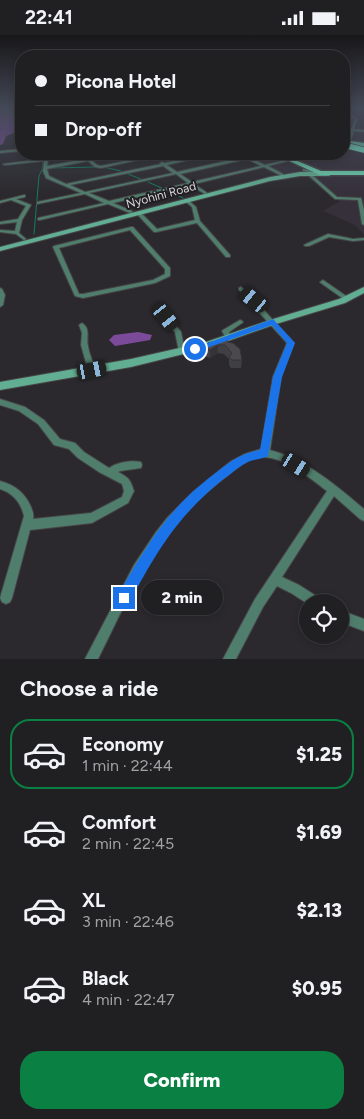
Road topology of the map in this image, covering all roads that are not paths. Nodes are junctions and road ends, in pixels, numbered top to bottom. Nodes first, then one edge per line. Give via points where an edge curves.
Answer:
1 (350, 145) edge
2 (364, 148) edge
3 (15, 151) edge
4 (0, 152) edge
5 (46, 160) joint
6 (89, 160) joint
7 (129, 160) edge
8 (158, 160) edge
9 (184, 160) edge
10 (234, 160) edge
11 (253, 160) edge
12 (290, 160) joint
13 (5, 163) dead end
14 (164, 164) junction
15 (264, 166) junction
16 (45, 168) junction
17 (307, 171) junction
18 (177, 173) junction
19 (364, 173) edge
20 (282, 175) junction
21 (190, 183) junction
22 (64, 185) junction
23 (86, 193) junction
24 (205, 193) junction
25 (24, 196) dead end
26 (11, 199) junction
27 (186, 200) junction
28 (0, 202) edge
29 (39, 203) dead end
30 (108, 203) junction
31 (130, 212) junction
32 (138, 213) junction
33 (40, 219) dead end
34 (20, 220) junction
35 (198, 221) junction
36 (0, 223) edge
37 (364, 224) edge
38 (84, 227) junction
39 (0, 231) edge
40 (156, 231) junction
41 (17, 233) junction
42 (139, 236) junction
43 (94, 237) junction
44 (24, 239) junction
45 (364, 239) edge
46 (307, 245) dead end
47 (0, 247) edge
48 (228, 256) dead end
49 (323, 282) dead end
50 (241, 289) dead end
51 (0, 290) edge
52 (364, 290) edge
53 (347, 299) junction
54 (0, 305) edge
55 (162, 313) dead end
56 (240, 322) dead end
57 (273, 322) junction
58 (82, 325) dead end
59 (229, 337) junction
60 (182, 352) junction
61 (92, 370) junction
62 (0, 386) edge
63 (0, 402) edge
64 (265, 453) junction
65 (138, 465) dead end
66 (109, 473) junction
67 (0, 485) edge
68 (333, 490) junction
69 (364, 516) edge
70 (27, 525) junction
71 (274, 579) junction
72 (303, 594) edge
73 (6, 599) dead end
74 (349, 619) edge
75 (364, 625) edge
76 (91, 659) edge
77 (229, 659) edge

1 - 2 highway, bridge
3 - 4 street
5 - 13 street
5 - 16 street
6 - 7 street via 97,167
6 - 16 street
8 - 14 street
9 - 14 street
10 - 18 street
11 - 15 street
12 - 15 street
12 - 17 main road
14 - 18 street
14 - 22 street
15 - 20 street
15 - 21 street
16 - 22 street via 46,176
17 - 19 main road
17 - 20 main road, Nyohini Road
17 - 27 main road, Nyohini Road
17 - 37 street via 334,197 360,199
18 - 21 street
18 - 23 street
20 - 24 main road, Nyohini Road
21 - 24 street
21 - 30 street
22 - 23 street
23 - 29 street
23 - 30 street
24 - 31 main road, Nyohini Road
25 - 26 street
26 - 28 street
26 - 34 street via 29,205
27 - 32 main road, Nyohini Road
27 - 35 street via 194,207
30 - 31 street
30 - 33 street
31 - 44 main road, Nyohini Road
32 - 38 main road, Nyohini Road
32 - 40 street
34 - 36 street
34 - 41 street
35 - 40 street
35 - 48 street
38 - 43 street
38 - 47 main road, Nyohini Road
39 - 41 street
40 - 42 street
41 - 44 street
42 - 43 street via 130,228
42 - 43 street via 168,269 166,277 79,296 56,248
44 - 47 main road, Nyohini Road
45 - 46 street via 325,236
49 - 53 street
50 - 57 street
51 - 54 street
52 - 53 main road
53 - 57 main road
55 - 60 street via 178,332
56 - 59 street via 225,331
57 - 59 main road
57 - 64 street via 291,345 278,373
58 - 61 street
59 - 60 main road
60 - 61 main road
61 - 62 main road
63 - 66 street via 22,409 41,421 57,442 72,446
64 - 68 street via 296,465
64 - 76 street via 237,463 198,493 170,522 140,568
65 - 66 street via 118,467
66 - 70 street via 126,481 129,491 125,500 92,518
67 - 70 street via 12,489 21,499 29,516
68 - 69 street
68 - 71 street
70 - 73 street
71 - 72 street
71 - 77 street
74 - 75 street

